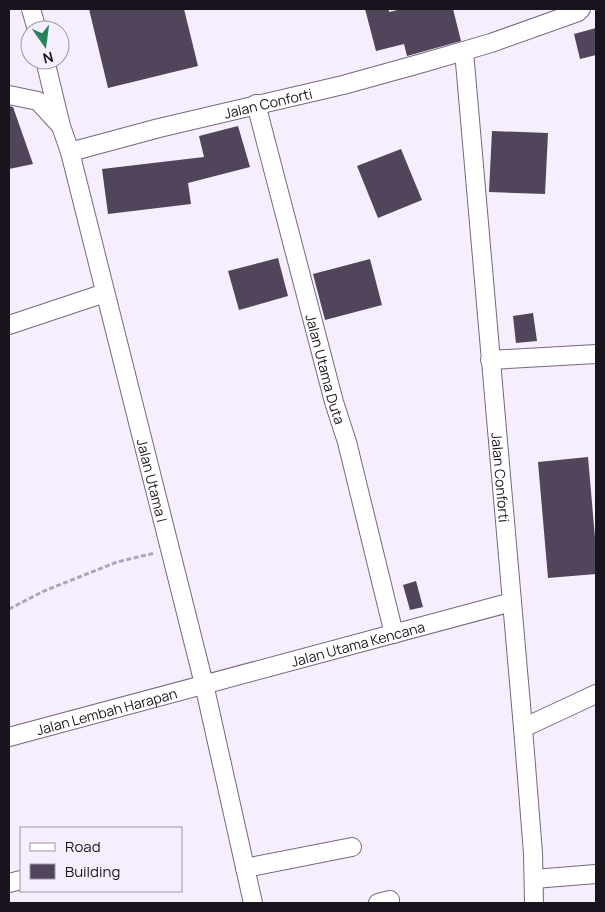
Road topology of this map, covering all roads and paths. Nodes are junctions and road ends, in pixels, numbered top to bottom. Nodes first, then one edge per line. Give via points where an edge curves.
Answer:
1 (580, 10) edge
2 (464, 51) junction
3 (47, 70) edge
4 (9, 95) edge
5 (256, 104) junction
6 (62, 126) junction
7 (70, 152) junction
8 (105, 293) junction
9 (9, 325) edge
10 (596, 354) edge
11 (490, 360) junction
12 (161, 551) dead end
13 (512, 602) junction
14 (9, 609) edge
15 (394, 634) junction
16 (201, 685) junction
17 (595, 699) edge
18 (523, 728) junction
19 (9, 737) edge
20 (352, 848) dead end
21 (245, 868) junction
22 (596, 874) edge
23 (534, 879) junction
24 (252, 903) edge
25 (534, 903) edge

1 - 2 street, Jalan Conforti
2 - 5 street, Jalan Conforti via 343,85
2 - 11 street, Jalan Conforti
3 - 6 street, Jalan Utama I
4 - 6 street via 38,101
5 - 7 street, Jalan Conforti
5 - 15 street, Jalan Utama Duta via 347,442
6 - 7 street, Jalan Utama I
7 - 8 street, Jalan Utama I
8 - 9 street
8 - 16 street, Jalan Utama I
10 - 11 street
11 - 13 street, Jalan Conforti
12 - 14 path via 117,562 44,591
13 - 15 street, Jalan Utama Kencana
13 - 18 street, Jalan Conforti
15 - 16 street, Jalan Utama Kencana
16 - 19 street, Jalan Lembah Harapan
16 - 21 street, Jalan Utama I
17 - 18 street
18 - 23 street, Jalan Conforti
20 - 21 street
21 - 24 street, Jalan Utama I
22 - 23 street
23 - 25 street, Jalan Conforti

